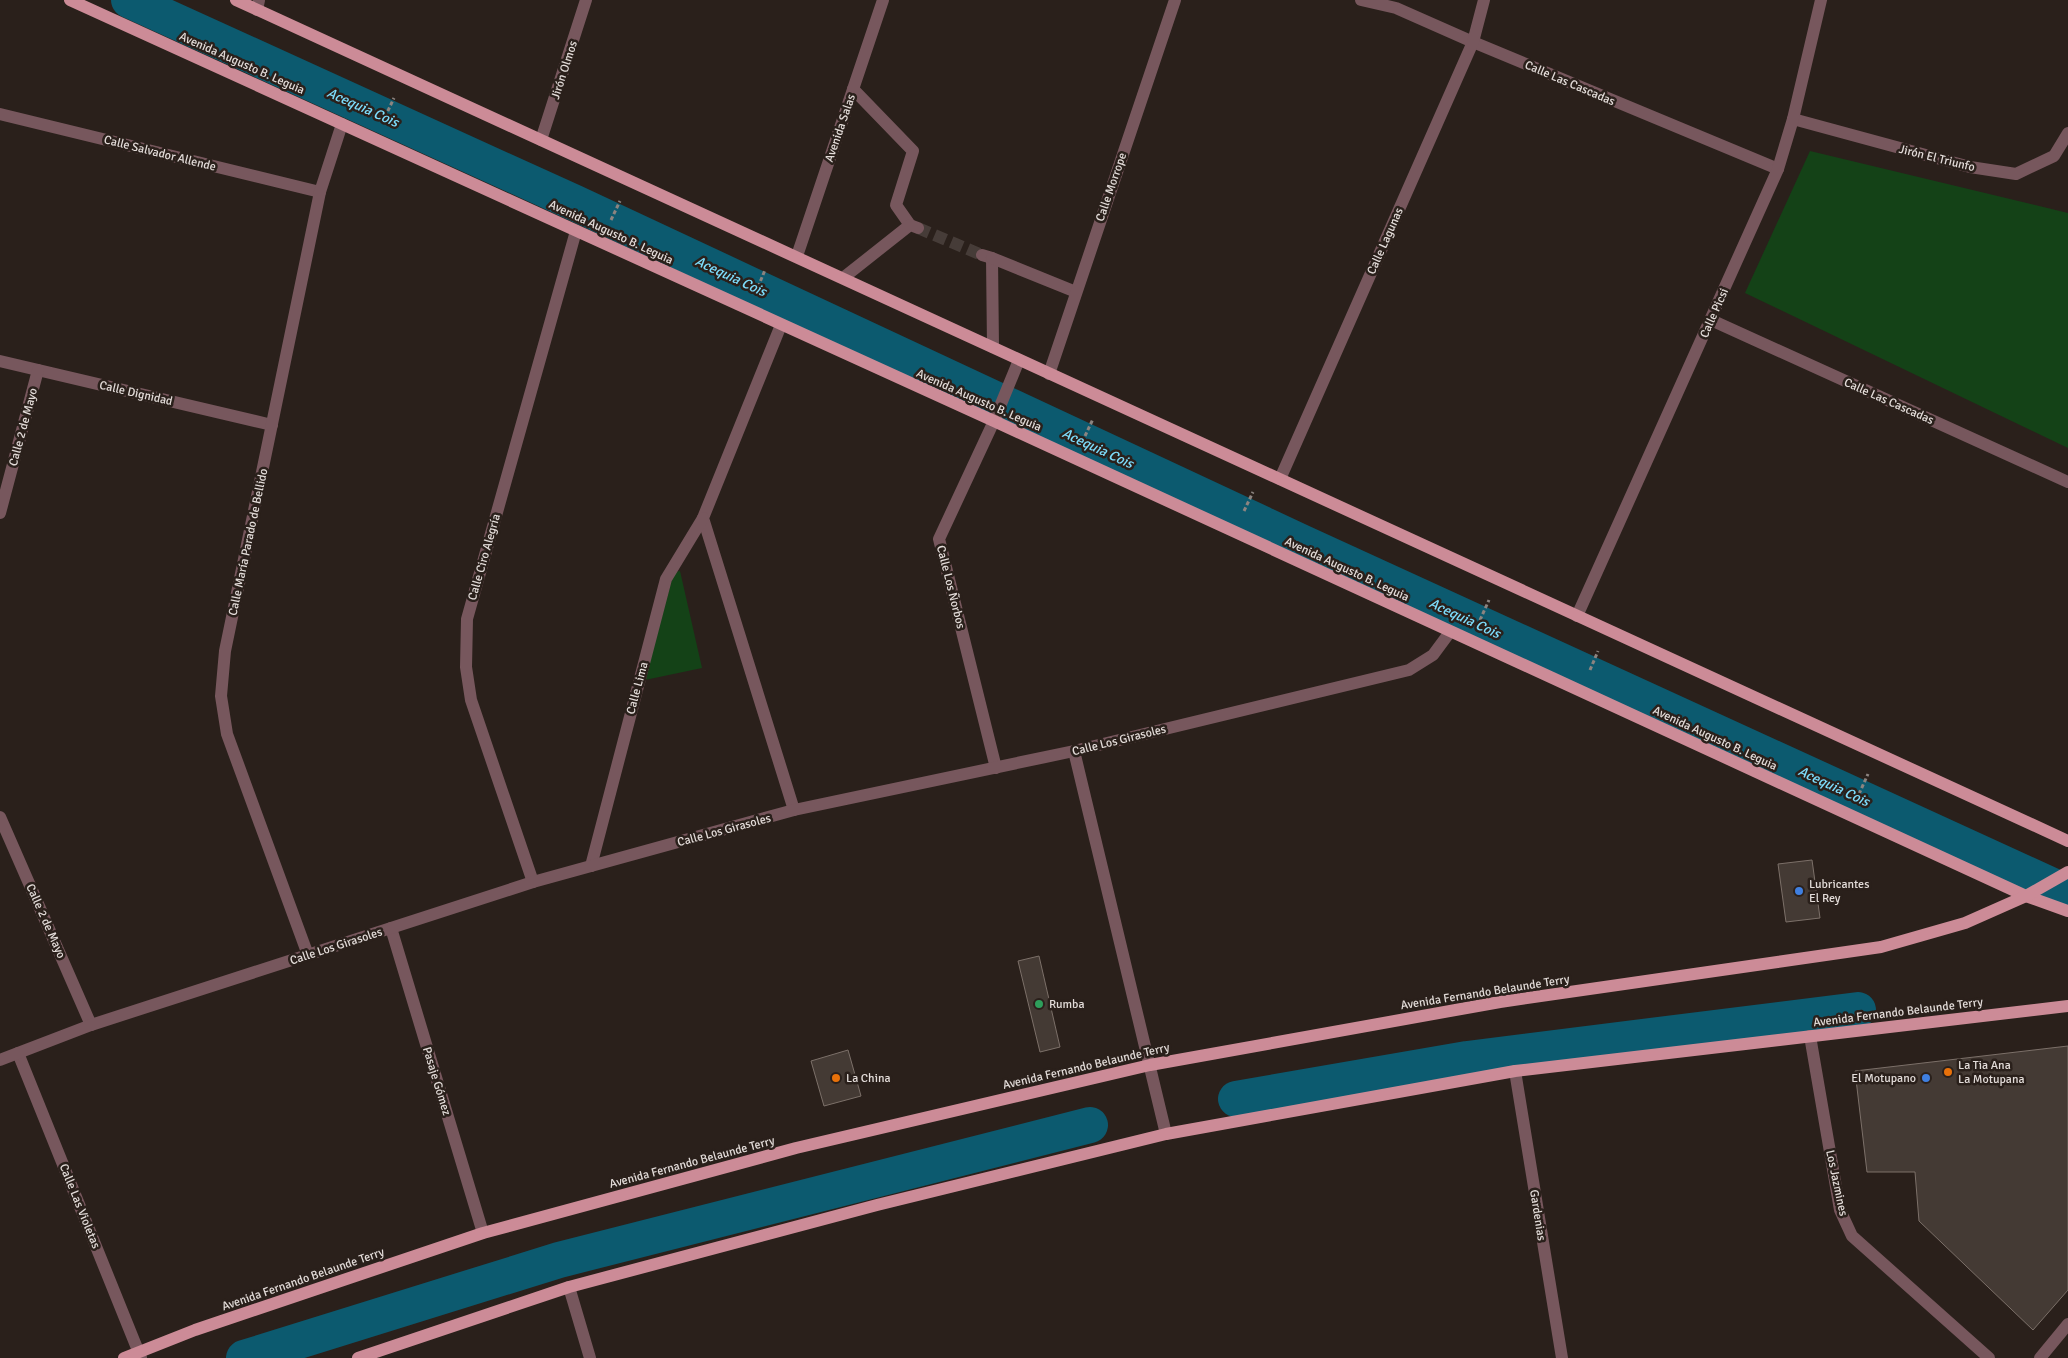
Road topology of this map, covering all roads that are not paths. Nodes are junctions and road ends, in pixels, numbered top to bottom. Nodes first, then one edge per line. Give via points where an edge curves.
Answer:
1 (70, 0) edge
2 (236, 0) edge
3 (586, 0) edge
4 (884, 0) edge
5 (1175, 0) edge
6 (1361, 0) edge
7 (1484, 0) edge
8 (1822, 0) edge
9 (258, 5) edge
10 (1473, 42) junction
11 (853, 89) junction
12 (0, 114) edge
13 (1793, 119) junction
14 (342, 124) junction
15 (2068, 133) edge
16 (541, 140) junction
17 (1778, 169) junction
18 (320, 192) junction
19 (576, 231) junction
20 (797, 256) junction
21 (843, 278) junction
22 (1076, 292) junction
23 (1711, 320) junction
24 (781, 325) junction
25 (993, 348) junction
26 (0, 361) edge
27 (1019, 361) junction
28 (38, 370) junction
29 (1049, 374) junction
30 (995, 420) junction
31 (272, 425) junction
32 (1280, 479) junction
33 (2068, 482) edge
34 (0, 513) edge
35 (703, 518) junction
36 (1577, 616) junction
37 (1450, 632) junction
38 (1074, 752) junction
39 (996, 768) junction
40 (794, 810) junction
41 (0, 817) edge
42 (2068, 841) edge
43 (590, 866) junction
44 (2068, 872) edge
45 (533, 882) junction
46 (2027, 895) junction
47 (2068, 912) edge
48 (391, 928) junction
49 (308, 955) junction
50 (2068, 1006) edge
51 (91, 1025) junction
52 (1810, 1036) junction
53 (18, 1053) junction
54 (0, 1060) edge
55 (1150, 1065) junction
56 (1515, 1071) junction
57 (1166, 1134) junction
58 (483, 1233) junction
59 (568, 1286) junction
60 (2068, 1324) edge
61 (140, 1355) edge
62 (124, 1358) edge
63 (358, 1358) edge
64 (590, 1358) edge
65 (1562, 1358) edge
66 (1989, 1358) edge
67 (2040, 1358) edge

1 - 14 main road, Avenida Augusto B. Leguia
2 - 9 main road
3 - 16 street, Jirón Olmos
4 - 11 street, Avenida Salas
5 - 22 street, Calle Morrope
6 - 10 street, Calle Las Cascadas via 1396,8
7 - 10 street, Calle Lagunas
8 - 13 street, Calle Picsi
9 - 16 main road
10 - 17 street, Calle Las Cascadas
10 - 32 street, Calle Lagunas
11 - 20 street, Avenida Salas
11 - 21 street via 913,151 896,206 914,227
12 - 18 street, Calle Salvador Allende
13 - 15 street, Jirón El Triunfo via 1970,167 2016,174 2054,156
13 - 17 street, Calle Picsi
14 - 18 street, Calle María Parado de Bellido
14 - 19 main road, Avenida Augusto B. Leguia
16 - 20 main road
17 - 23 street, Calle Picsi
18 - 31 street, Calle María Parado de Bellido
19 - 24 main road, Avenida Augusto B. Leguia
19 - 45 street, Calle Ciro Alegría via 467,619 466,667 471,700
20 - 21 main road
21 - 25 main road
22 - 25 street via 987,257
22 - 29 street, Calle Morrope
23 - 33 street, Calle Las Cascadas
23 - 36 street, Calle Picsi
24 - 30 main road, Avenida Augusto B. Leguia
24 - 35 street, Calle Lima
25 - 27 main road
26 - 28 street, Calle Dignidad
27 - 29 main road
27 - 30 street, Calle Los Ñorbos
28 - 31 street, Calle Dignidad
28 - 34 street, Calle 2 de Mayo
29 - 32 main road
30 - 37 main road, Avenida Augusto B. Leguia
30 - 39 street, Calle Los Ñorbos via 939,539
31 - 49 street, Calle María Parado de Bellido via 225,651 221,696 227,734
32 - 36 main road
35 - 40 street
35 - 43 street, Calle Lima via 666,580
36 - 42 main road
37 - 38 street, Calle Los Girasoles via 1433,655 1409,670
37 - 46 main road, Avenida Augusto B. Leguia
38 - 39 street, Calle Los Girasoles
38 - 55 street
39 - 40 street, Calle Los Girasoles
40 - 43 street, Calle Los Girasoles
41 - 51 street, Calle 2 de Mayo
43 - 45 street, Calle Los Girasoles
44 - 46 main road, Avenida Fernando Belaunde Terry
45 - 48 street, Calle Los Girasoles
46 - 47 main road, Avenida Augusto B. Leguia
46 - 55 main road, Avenida Fernando Belaunde Terry via 1965,923 1881,947 1500,1002
48 - 49 street, Calle Los Girasoles
48 - 58 street, Pasaje Gómez
49 - 51 street, Calle Los Girasoles
50 - 52 main road, Avenida Fernando Belaunde Terry
51 - 53 street, Calle Los Girasoles
52 - 56 main road, Avenida Fernando Belaunde Terry
52 - 66 street, Los Jazmines via 1840,1210 1852,1236
53 - 54 street, Calle Los Girasoles
53 - 61 street, Calle Las Violetas
55 - 57 street
55 - 58 main road, Avenida Fernando Belaunde Terry via 796,1148
56 - 57 main road, Avenida Fernando Belaunde Terry
56 - 65 street, Gardenias
57 - 59 main road, Avenida Fernando Belaunde Terry
58 - 61 main road, Avenida Fernando Belaunde Terry via 195,1330
59 - 63 main road, Avenida Fernando Belaunde Terry
59 - 64 street
60 - 67 street
61 - 62 main road, Avenida Fernando Belaunde Terry

